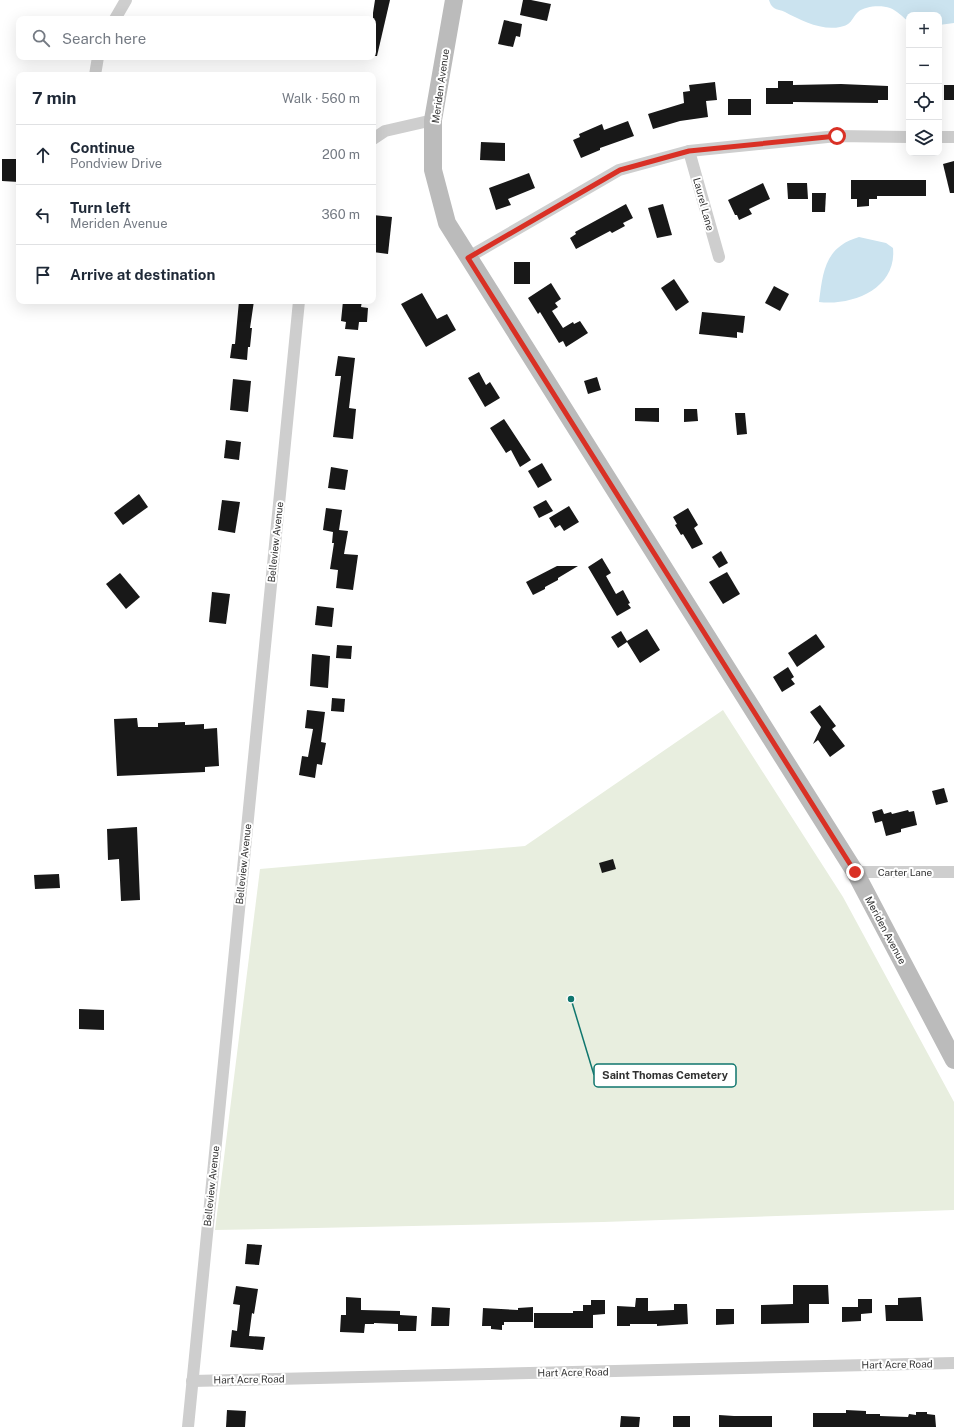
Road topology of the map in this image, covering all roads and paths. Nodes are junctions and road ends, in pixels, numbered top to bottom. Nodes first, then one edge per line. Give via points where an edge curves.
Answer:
1 (126, 0) edge
2 (454, 0) edge
3 (117, 16) edge
4 (98, 60) edge
5 (96, 72) edge
6 (433, 120) junction
7 (376, 137) edge
8 (906, 137) edge
9 (942, 137) edge
10 (954, 137) edge
11 (689, 151) junction
12 (718, 257) dead end
13 (468, 258) junction
14 (299, 304) edge
15 (855, 872) junction
16 (954, 872) edge
17 (954, 1060) edge
18 (954, 1363) edge
19 (192, 1380) junction
20 (188, 1427) edge

1 - 3 street
2 - 6 main road, Meriden Avenue
4 - 5 street
6 - 7 street via 385,131
6 - 13 main road, Meriden Avenue via 433,170 447,223
8 - 11 street via 837,136
9 - 10 street
11 - 12 street, Laurel Lane
11 - 13 street via 620,170
13 - 15 main road, Meriden Avenue
14 - 19 street, Belleview Avenue
15 - 16 street, Carter Lane
15 - 17 main road, Meriden Avenue
18 - 19 street, Hart Acre Road
19 - 20 street, Belleview Avenue

